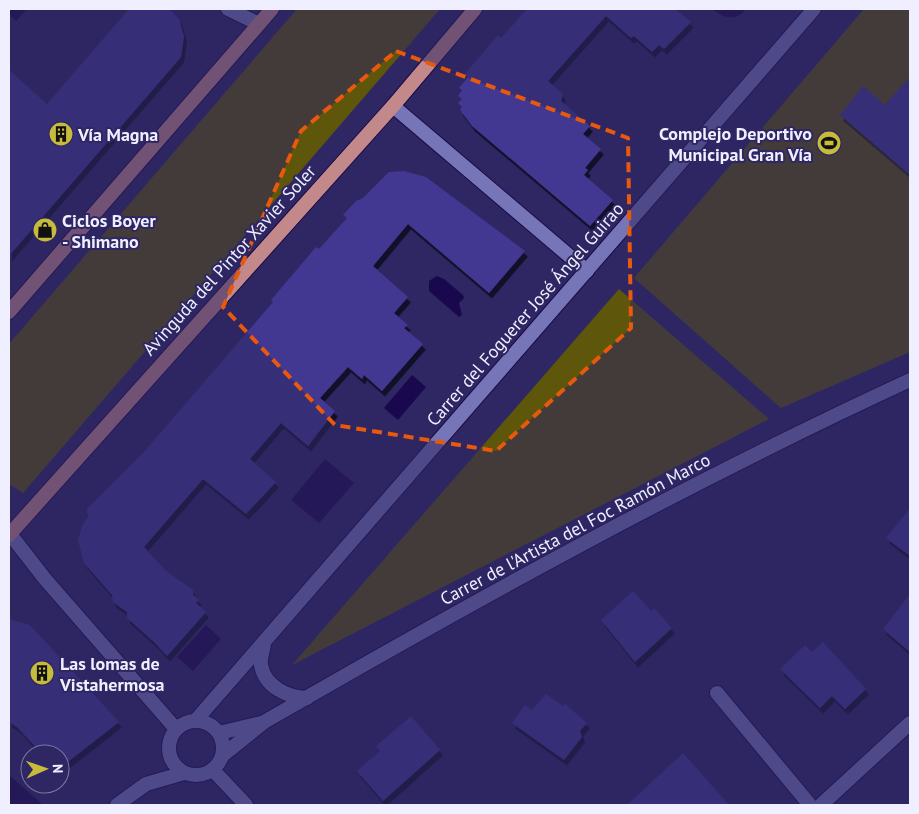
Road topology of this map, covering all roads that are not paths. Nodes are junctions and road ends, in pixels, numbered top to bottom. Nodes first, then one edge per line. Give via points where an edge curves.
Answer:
1 (228, 9) edge
2 (272, 9) edge
3 (475, 9) edge
4 (814, 9) edge
5 (259, 24) junction
6 (393, 106) junction
7 (588, 271) junction
8 (9, 312) edge
9 (910, 380) edge
10 (9, 534) edge
11 (265, 644) junction
12 (718, 693) dead end
13 (307, 698) junction
14 (196, 720) junction
15 (264, 722) junction
16 (910, 722) edge
17 (176, 729) junction
18 (219, 733) junction
19 (223, 755) junction
20 (213, 770) junction
21 (184, 773) junction
22 (117, 805) edge
23 (246, 805) edge
24 (810, 805) edge
25 (821, 805) edge

1 - 5 street
2 - 5 main road
3 - 6 main road, Avinguda del Pintor Xavier Soler
4 - 7 street, Carrer del Foguerer José Ángel Guirao
5 - 8 main road
6 - 7 street
6 - 10 main road, Avinguda del Pintor Xavier Soler
7 - 11 street, Carrer del Foguerer José Ángel Guirao
9 - 13 street, Carrer de l'Artista del Foc Ramón Marco via 714,475 544,565
10 - 17 street
11 - 13 street via 261,664 266,677 280,692 292,698
11 - 14 street, Carrer del Foguerer José Ángel Guirao
12 - 24 street
13 - 15 street, Carrer de l'Artista del Foc Ramón Marco
14 - 17 street
14 - 18 street via 213,726
15 - 18 street, Carrer de l'Artista del Foc Ramón Marco
15 - 19 street, Carrer de l'Artista del Foc Ramón Marco
16 - 25 street
17 - 21 street via 170,740 169,753 174,765
18 - 19 street via 224,743
19 - 20 street
20 - 21 street via 204,775
20 - 23 street
21 - 22 street via 146,784

